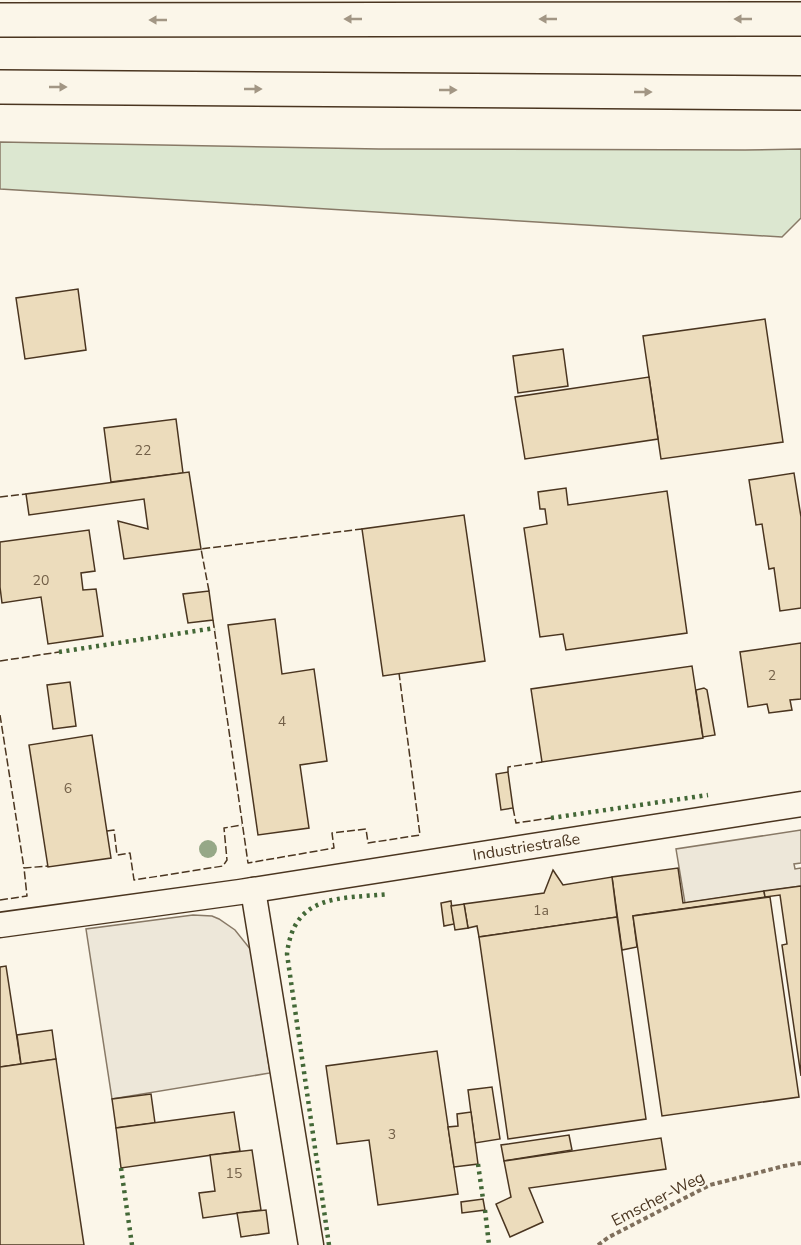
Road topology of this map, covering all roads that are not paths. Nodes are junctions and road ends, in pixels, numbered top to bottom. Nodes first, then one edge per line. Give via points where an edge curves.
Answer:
1 (801, 19) edge
2 (0, 20) edge
3 (0, 87) edge
4 (801, 93) edge
5 (801, 804) edge
6 (253, 890) junction
7 (0, 925) edge
8 (311, 1245) edge

1 -> 2 highway
3 -> 4 highway
5 - 6 street, Industriestraße
6 - 7 street, Industriestraße
6 - 8 street

